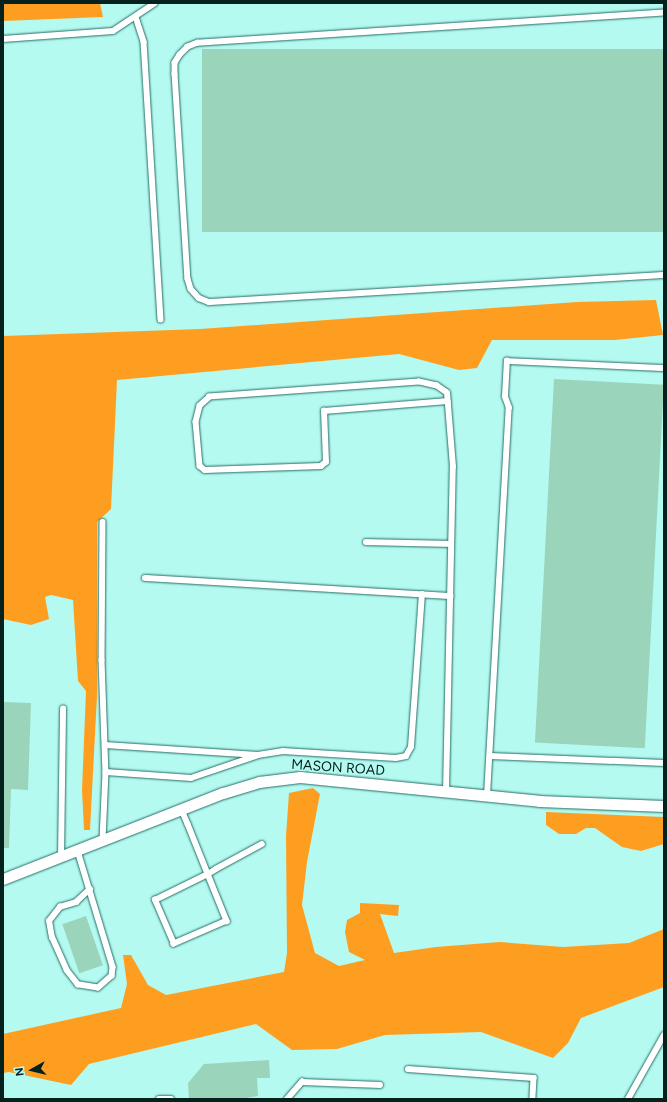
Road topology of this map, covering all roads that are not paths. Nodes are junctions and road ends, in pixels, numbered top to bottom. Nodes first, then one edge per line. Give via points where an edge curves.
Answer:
1 (155, 3) edge
2 (664, 13) edge
3 (136, 17) junction
4 (3, 39) edge
5 (664, 275) edge
6 (161, 319) dead end
7 (664, 368) edge
8 (448, 401) junction
9 (103, 522) dead end
10 (366, 542) dead end
11 (451, 544) junction
12 (145, 578) dead end
13 (422, 594) junction
14 (450, 596) junction
15 (63, 709) dead end
16 (105, 745) junction
17 (258, 755) junction
18 (490, 756) junction
19 (664, 763) edge
20 (106, 772) junction
21 (446, 792) junction
22 (487, 796) junction
23 (664, 806) edge
24 (182, 810) junction
25 (103, 841) junction
26 (262, 844) dead end
27 (78, 851) junction
28 (61, 857) junction
29 (208, 874) junction
30 (3, 879) edge
31 (90, 889) junction
32 (664, 1035) edge
33 (408, 1069) dead end
34 (380, 1085) dead end
35 (159, 1099) edge
36 (171, 1099) edge
37 (286, 1099) edge
38 (533, 1099) edge
39 (628, 1099) edge

1 - 3 lane
2 - 5 lane via 198,43 188,47 175,63 188,279 191,290 198,298 209,302
3 - 4 lane via 120,28 104,32
3 - 6 lane via 144,42
7 - 18 lane via 507,361 505,397 509,408
8 - 8 lane via 447,393 438,386 419,382 210,397 203,401 197,414 200,466 209,470 321,466 326,462 324,411
8 - 11 lane via 453,467
9 - 16 lane via 102,660
10 - 11 lane
11 - 14 lane
12 - 13 lane
13 - 14 lane
13 - 17 lane via 411,748 406,756 396,758 283,751
14 - 21 lane
15 - 28 lane
16 - 17 lane
16 - 20 lane
17 - 20 lane via 191,778
18 - 19 lane
18 - 22 lane
20 - 25 lane
21 - 22 street, MASON ROAD
21 - 24 street, MASON ROAD via 300,777 259,782
22 - 23 street, MASON ROAD via 539,801
24 - 25 street, MASON ROAD
24 - 29 lane
25 - 27 street, MASON ROAD
26 - 29 lane
27 - 28 street, MASON ROAD
27 - 31 lane
28 - 30 street, MASON ROAD
29 - 29 lane via 227,921 174,944 154,900
31 - 31 lane via 113,967 112,976 98,988 78,985 67,971 52,938 49,921 60,907 76,902
32 - 39 lane
33 - 38 lane via 534,1078
34 - 37 lane via 302,1082
35 - 36 lane

